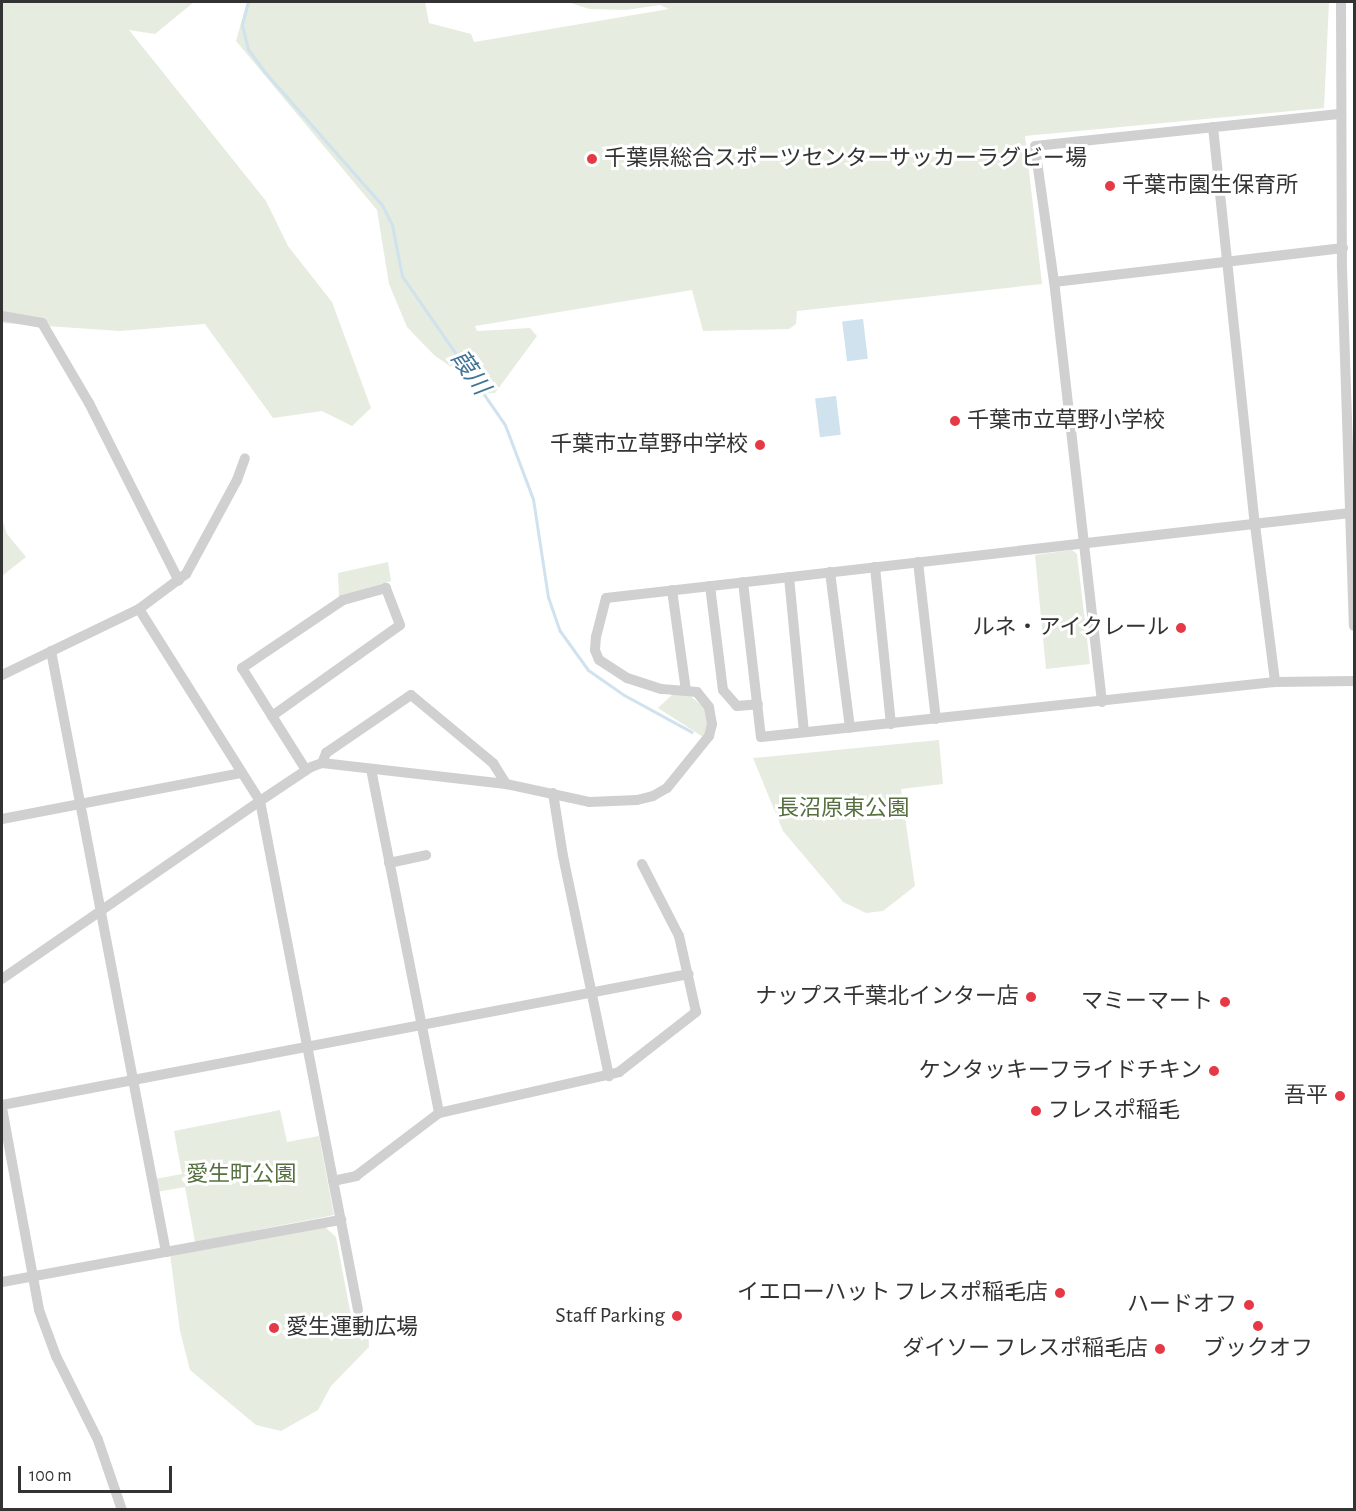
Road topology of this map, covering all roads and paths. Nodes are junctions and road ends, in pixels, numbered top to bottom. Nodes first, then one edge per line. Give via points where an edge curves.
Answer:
1 (1341, 2) edge
2 (1341, 114) junction
3 (1213, 127) junction
4 (1349, 222) edge
5 (1343, 248) junction
6 (1229, 263) junction
7 (1054, 282) junction
8 (2, 316) edge
9 (1351, 408) edge
10 (245, 458) dead end
11 (1350, 513) junction
12 (1255, 525) junction
13 (1083, 543) junction
14 (918, 562) junction
15 (875, 567) junction
16 (830, 572) junction
17 (789, 577) junction
18 (179, 581) junction
19 (743, 582) junction
20 (710, 586) junction
21 (672, 590) junction
22 (139, 609) junction
23 (1354, 626) edge
24 (51, 651) junction
25 (2, 675) edge
26 (1354, 681) edge
27 (1275, 682) junction
28 (686, 691) junction
29 (1102, 702) junction
30 (758, 704) junction
31 (272, 716) junction
32 (936, 719) junction
33 (891, 724) junction
34 (850, 728) junction
35 (804, 732) junction
36 (322, 763) junction
37 (370, 769) junction
38 (306, 770) junction
39 (241, 773) junction
40 (506, 784) junction
41 (553, 793) junction
42 (260, 801) junction
43 (79, 804) junction
44 (2, 819) edge
45 (426, 855) dead end
46 (389, 863) junction
47 (642, 864) dead end
48 (100, 911) junction
49 (689, 974) junction
50 (2, 979) edge
51 (593, 992) junction
52 (420, 1024) junction
53 (308, 1046) junction
54 (609, 1076) junction
55 (134, 1079) junction
56 (2, 1107) edge
57 (439, 1113) junction
58 (333, 1181) junction
59 (341, 1220) junction
60 (166, 1252) junction
61 (32, 1276) junction
62 (2, 1282) edge
63 (358, 1310) dead end
64 (122, 1509) edge

1 - 2 street
2 - 3 street
2 - 4 street
3 - 6 street
3 - 7 street via 1035,146
4 - 5 street
5 - 6 street
5 - 9 street
6 - 7 street
6 - 12 street
7 - 13 street
8 - 18 street via 42,323 89,403
9 - 11 street
10 - 18 street via 237,480
11 - 12 street
11 - 23 street
12 - 13 street
12 - 27 street
13 - 14 street
13 - 29 street
14 - 15 street
14 - 32 street
15 - 16 street
15 - 33 street
16 - 17 street
16 - 34 street
17 - 19 street
17 - 35 street
18 - 22 street
19 - 20 street
19 - 30 street
20 - 21 street
20 - 30 street via 723,690 737,706
21 - 28 street
21 - 28 street via 606,598 595,650 599,660 627,678 662,689
22 - 24 street
22 - 39 street
24 - 25 street
24 - 43 street
26 - 27 street
27 - 29 street
28 - 41 street via 697,692 709,707 712,724 702,745 667,788 637,800 589,802
29 - 32 street
30 - 35 street via 761,737
31 - 31 street via 400,625 386,588 343,600 242,668
31 - 38 street
32 - 33 street
33 - 34 street
34 - 35 street
36 - 37 street
36 - 38 street
36 - 40 street via 326,753 411,694 493,763
37 - 40 street
37 - 46 street
38 - 42 street
39 - 42 street
39 - 43 street
40 - 41 street
41 - 51 street
42 - 48 street
42 - 53 street
43 - 44 street
43 - 48 street
45 - 46 street
46 - 52 street
47 - 49 street via 680,936
48 - 50 street
48 - 55 street
49 - 51 street
49 - 54 street via 696,1012
51 - 52 street
51 - 54 street
52 - 53 street
52 - 57 street
53 - 55 street
53 - 58 street
54 - 57 street
55 - 56 street
55 - 60 street
56 - 61 street
57 - 58 street via 356,1176
58 - 59 street
59 - 60 street
59 - 63 street
60 - 61 street
61 - 62 street
61 - 64 street via 49,1339 98,1440

